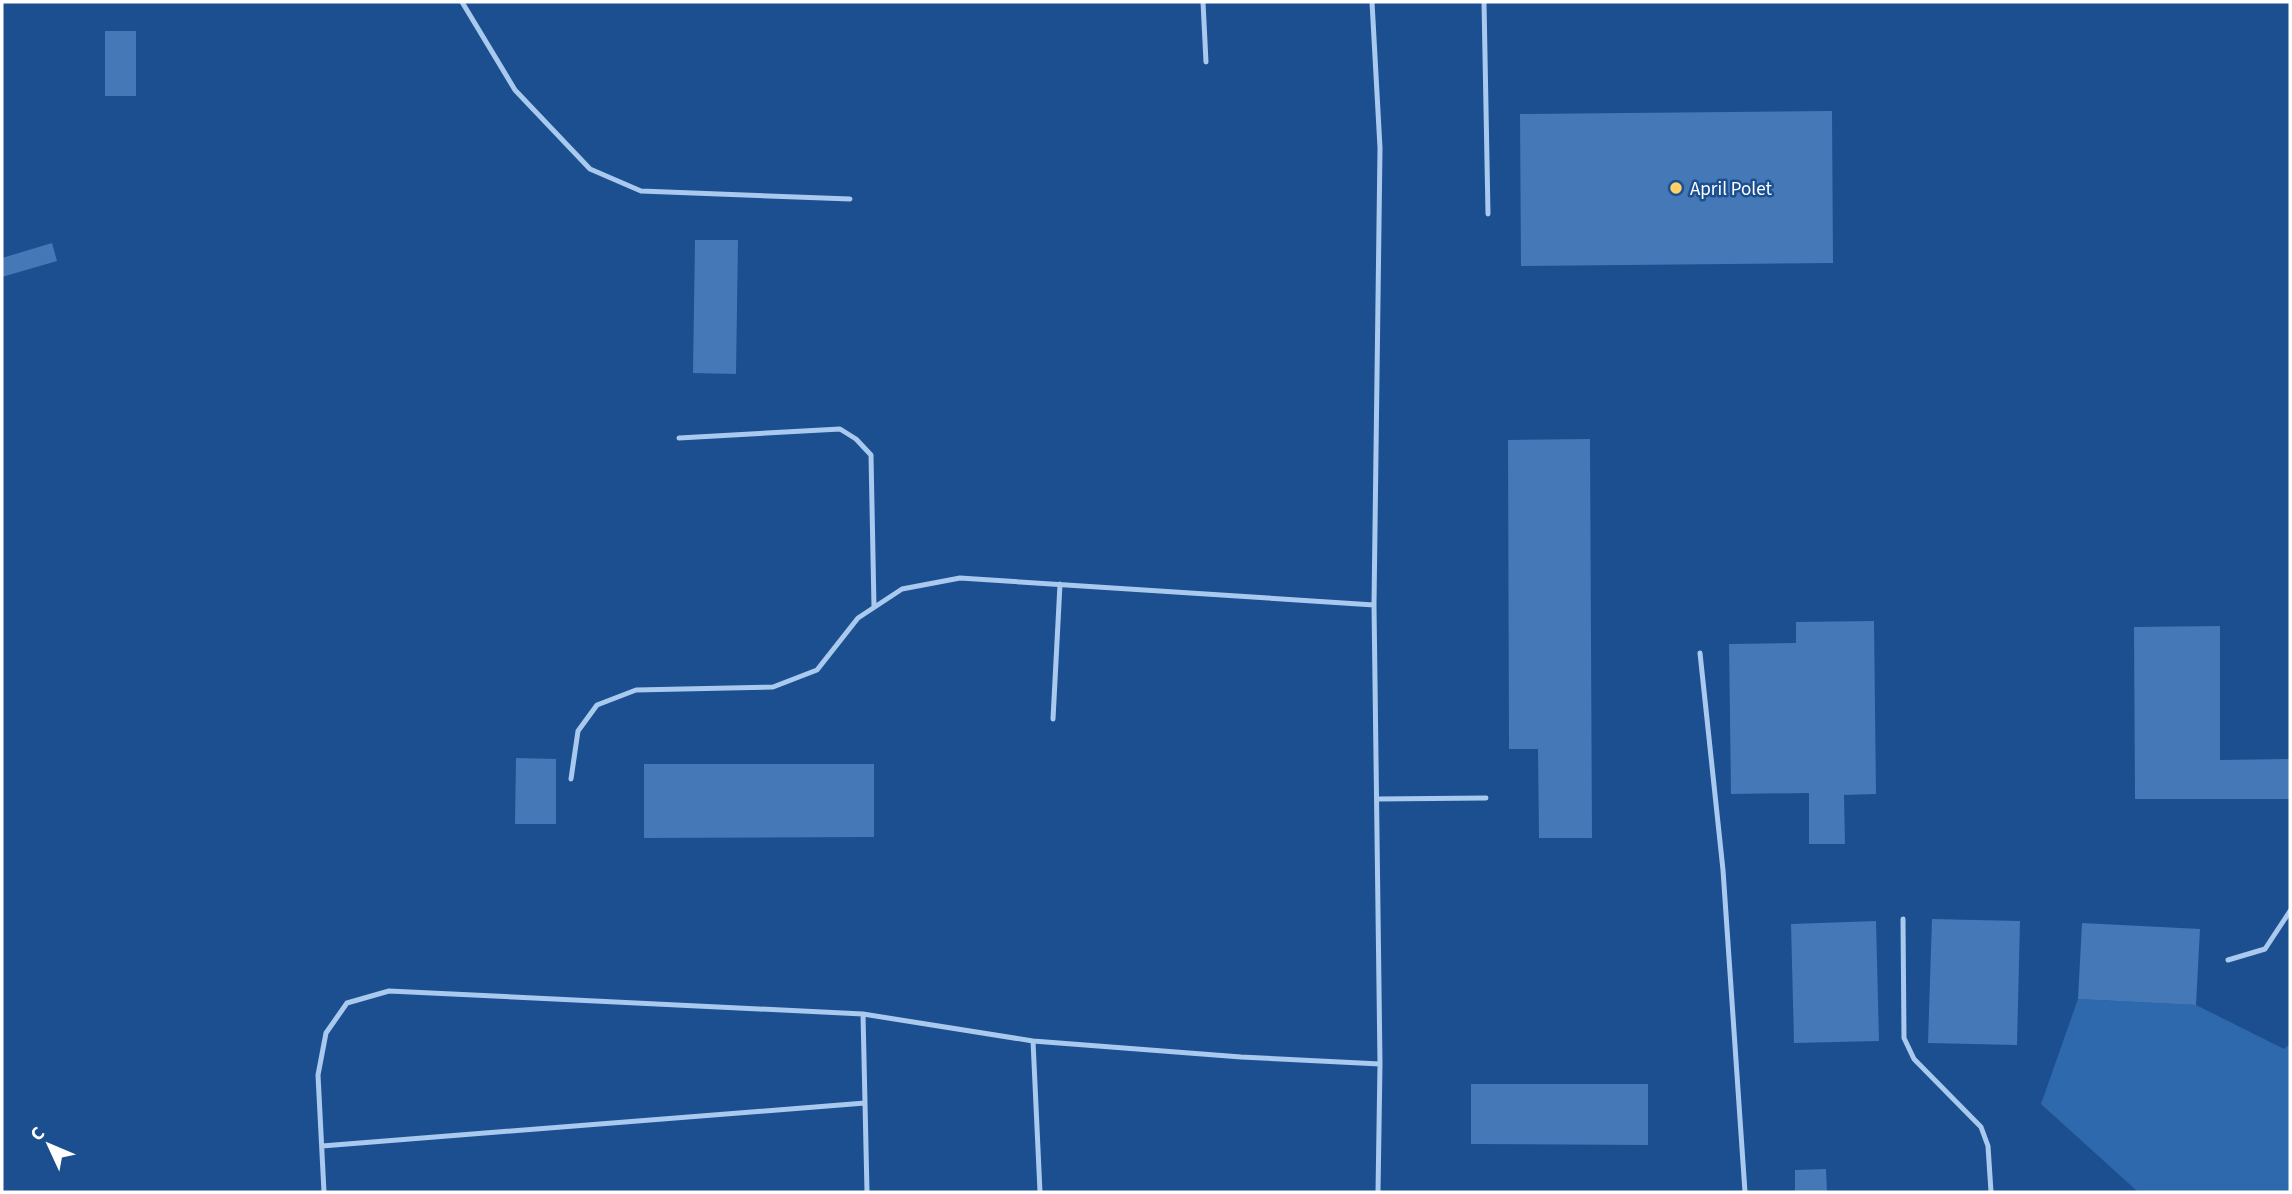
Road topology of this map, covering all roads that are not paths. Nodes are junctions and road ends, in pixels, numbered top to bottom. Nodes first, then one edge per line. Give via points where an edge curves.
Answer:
1 (462, 2) edge
2 (1203, 2) edge
3 (1372, 2) edge
4 (1484, 2) edge
5 (1206, 62) dead end
6 (850, 199) dead end
7 (1488, 214) dead end
8 (679, 438) dead end
9 (1060, 584) junction
10 (1374, 605) junction
11 (874, 607) junction
12 (1700, 653) dead end
13 (1053, 719) dead end
14 (571, 779) dead end
15 (1486, 798) dead end
16 (1377, 799) junction
17 (2290, 911) edge
18 (1903, 919) dead end
19 (2228, 960) dead end
20 (863, 1014) junction
21 (1033, 1041) junction
22 (1380, 1063) junction
23 (865, 1103) junction
24 (322, 1146) junction
25 (324, 1192) edge
26 (867, 1192) edge
27 (1040, 1192) edge
28 (1378, 1192) edge
29 (1745, 1192) edge
30 (1991, 1192) edge

1 - 6 lane via 515,90 590,169 640,191
2 - 5 lane
3 - 10 lane via 1380,148
4 - 7 lane
8 - 11 lane via 840,429 856,439 871,455
9 - 10 lane
9 - 11 lane via 960,578 902,589
9 - 13 lane
10 - 16 lane
11 - 14 lane via 858,618 817,670 773,687 636,690 597,705 578,731
12 - 29 lane via 1723,870
15 - 16 lane
16 - 22 lane
17 - 19 lane via 2265,949
18 - 30 lane via 1904,1038 1914,1059 1982,1127
20 - 21 lane
20 - 23 lane
20 - 24 lane via 389,991 347,1003 326,1033 318,1075
21 - 22 lane
21 - 27 lane
22 - 28 lane
23 - 24 lane
23 - 26 lane
24 - 25 lane

